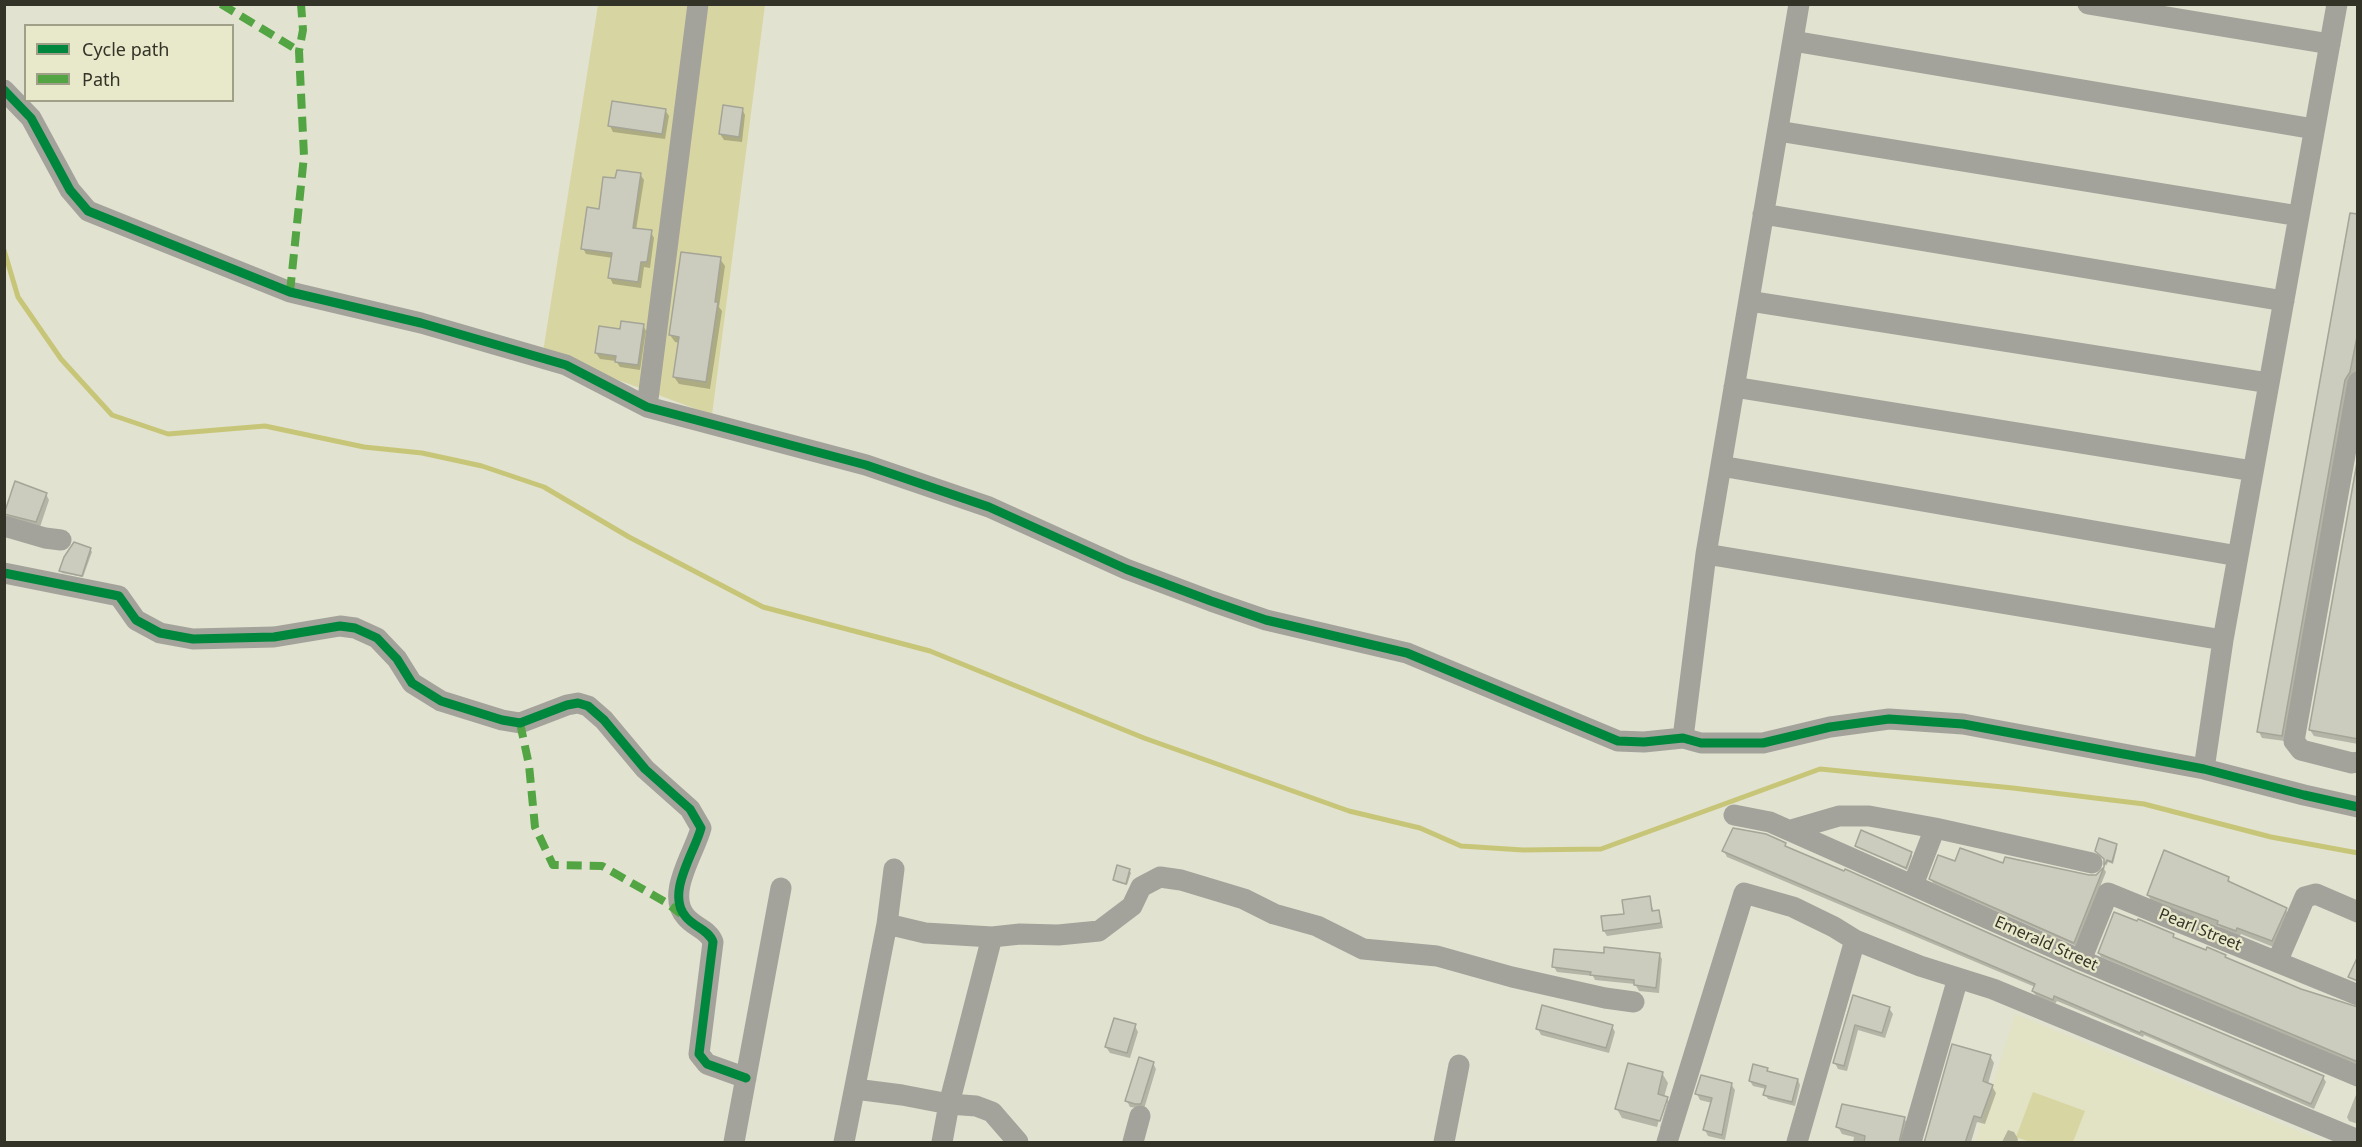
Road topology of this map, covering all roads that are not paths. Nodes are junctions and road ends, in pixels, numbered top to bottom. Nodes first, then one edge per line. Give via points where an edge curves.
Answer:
1 (698, 4) edge
2 (1799, 4) edge
3 (2088, 4) edge
4 (2337, 4) edge
5 (1793, 41) junction
6 (2330, 44) junction
7 (4, 90) edge
8 (2314, 129) junction
9 (1778, 131) junction
10 (1763, 214) junction
11 (2299, 216) junction
12 (1749, 301) junction
13 (2284, 301) junction
14 (2358, 382) edge
15 (2269, 383) junction
16 (1734, 387) junction
17 (647, 407) junction
18 (2353, 445) edge
19 (1721, 466) junction
20 (2253, 471) junction
21 (4, 526) edge
22 (62, 540) dead end
23 (1706, 554) junction
24 (2238, 556) junction
25 (4, 573) edge
26 (2223, 640) junction
27 (1683, 738) junction
28 (2358, 762) edge
29 (2204, 769) junction
30 (2358, 807) edge
31 (1734, 815) dead end
32 (1935, 828) junction
33 (1791, 831) junction
34 (2092, 863) dead end
35 (894, 869) dead end
36 (1913, 885) junction
37 (782, 888) dead end
38 (2358, 912) edge
39 (887, 924) junction
40 (992, 937) junction
41 (1855, 940) junction
42 (2081, 960) junction
43 (2277, 962) junction
44 (1958, 978) junction
45 (2358, 995) edge
46 (1634, 1002) dead end
47 (1459, 1065) dead end
48 (2358, 1076) edge
49 (746, 1078) junction
50 (855, 1089) junction
51 (949, 1104) junction
52 (1140, 1116) dead end
53 (2358, 1140) edge
54 (734, 1143) edge
55 (844, 1143) edge
56 (942, 1143) edge
57 (1018, 1143) edge
58 (1133, 1143) edge
59 (1444, 1143) edge
60 (1667, 1143) edge
61 (1797, 1143) edge
62 (1911, 1143) edge

1 - 17 street
2 - 5 street
3 - 6 street
4 - 6 street
5 - 8 street
5 - 9 street
6 - 8 street
7 - 17 street via 31,118 70,190 88,211 290,292 421,323 567,365
8 - 11 street
9 - 10 street
9 - 11 street
10 - 12 street
10 - 13 street
11 - 13 street
12 - 15 street
12 - 16 street
13 - 15 street
14 - 18 street
15 - 20 street
16 - 19 street
16 - 20 street
17 - 27 street via 866,465 989,507 1211,601 1266,620 1407,653 1618,741
18 - 28 street via 2294,741 2301,750
19 - 23 street
19 - 24 street
20 - 24 street
21 - 22 street
23 - 26 street
23 - 27 street
24 - 26 street
25 - 49 street via 119,596 136,621 160,633 193,639 274,637 340,626 355,628 377,638 412,683 441,701 501,720 520,723 567,705 588,706 645,769 690,809 701,828 679,893 679,906 686,917 711,936 713,942 699,1054 707,1064
26 - 29 street
27 - 29 street via 1701,743 1763,743 1830,727 1889,719 1963,724
29 - 30 street
31 - 33 street, Emerald Street
32 - 33 street via 1869,816 1839,816
32 - 34 street
32 - 36 street
33 - 36 street, Emerald Street
35 - 39 street
36 - 42 street, Emerald Street
37 - 49 street
38 - 43 street via 2316,894 2305,897
39 - 40 street via 925,933
39 - 50 street
40 - 46 street via 1099,931 1132,906 1142,886 1160,877 1244,899 1274,914 1317,926 1363,949 1437,956 1512,977
40 - 51 street
41 - 44 street
41 - 60 street via 1792,907 1739,893
41 - 61 street
42 - 43 street, Pearl Street via 2108,893
42 - 48 street, Emerald Street
43 - 45 street, Pearl Street
44 - 53 street
44 - 62 street
47 - 59 street
49 - 54 street
50 - 51 street
50 - 55 street
51 - 56 street
51 - 57 street via 992,1112
52 - 58 street

